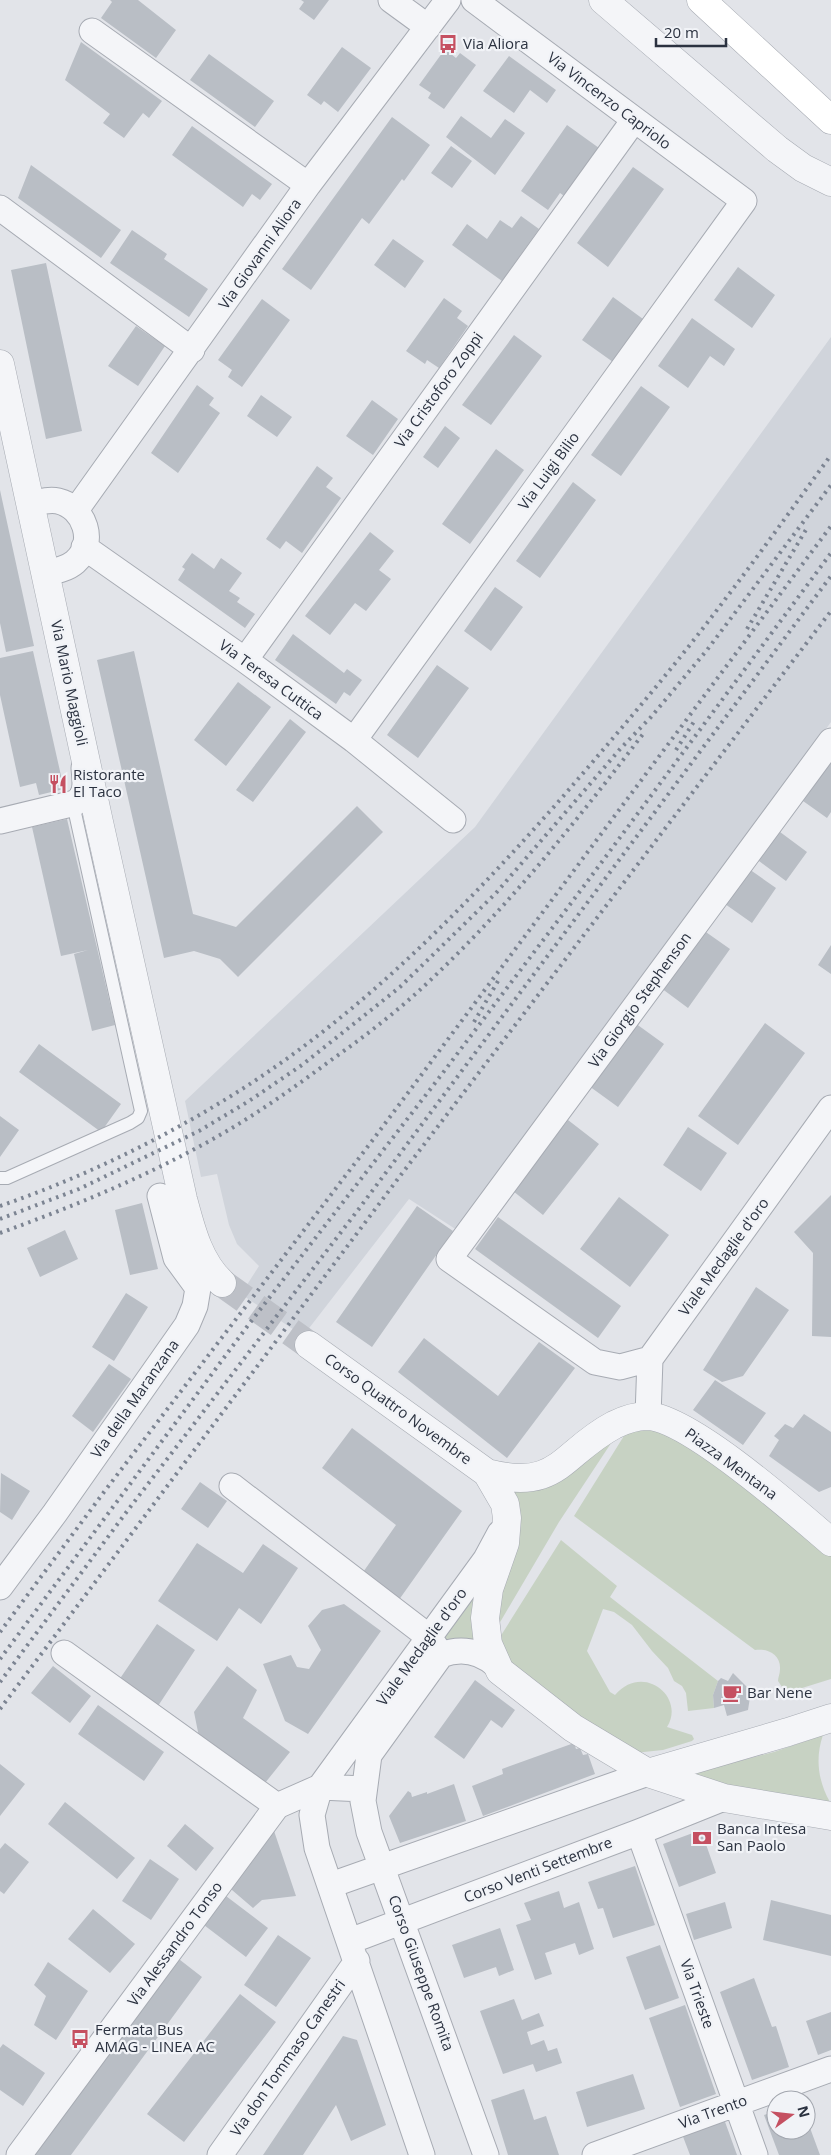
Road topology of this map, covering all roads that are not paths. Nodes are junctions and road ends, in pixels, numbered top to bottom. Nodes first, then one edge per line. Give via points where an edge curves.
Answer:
1 (390, 0) edge
2 (448, 0) edge
3 (474, 0) edge
4 (603, 0) edge
5 (702, 0) edge
6 (428, 27) junction
7 (92, 31) dead end
8 (634, 120) junction
9 (831, 120) edge
10 (831, 182) edge
11 (308, 186) junction
12 (744, 201) joint
13 (0, 208) edge
14 (192, 350) junction
15 (1, 370) edge
16 (30, 504) junction
17 (76, 510) junction
18 (84, 547) junction
19 (45, 573) junction
20 (245, 660) junction
21 (81, 735) junction
22 (354, 740) junction
23 (831, 741) edge
24 (73, 804) junction
25 (0, 820) edge
26 (453, 820) dead end
27 (826, 1123) edge
28 (0, 1178) edge
29 (160, 1196) dead end
30 (222, 1283) tunnel mouth
31 (309, 1345) tunnel mouth
32 (650, 1359) junction
33 (648, 1416) junction
34 (487, 1472) junction
35 (232, 1486) dead end
36 (502, 1498) junction
37 (831, 1542) edge
38 (0, 1587) edge
39 (435, 1646) junction
40 (64, 1653) dead end
41 (496, 1664) junction
42 (831, 1718) edge
43 (648, 1773) junction
44 (320, 1787) junction
45 (364, 1789) junction
46 (724, 1798) junction
47 (277, 1806) junction
48 (831, 1816) edge
49 (639, 1832) junction
50 (382, 1867) junction
51 (331, 1885) junction
52 (402, 1921) junction
53 (354, 1951) junction
54 (831, 2070) edge
55 (736, 2104) junction
56 (19, 2155) edge
57 (220, 2155) edge
58 (422, 2155) edge
59 (486, 2155) edge
60 (595, 2155) edge
61 (755, 2155) edge

1 - 6 street
2 - 6 street, Via Giovanni Aliora
3 - 8 street, Via Vincenzo Capriolo
4 - 10 street via 777,149 803,168
5 - 9 main road
6 - 11 street, Via Giovanni Aliora
7 - 11 street
8 - 12 street, Via Vincenzo Capriolo
8 - 20 street, Via Cristoforo Zoppi
11 - 14 street, Via Giovanni Aliora
12 - 22 street, Via Luigi Bilio
13 - 14 street
14 - 17 street, Via Giovanni Aliora
15 - 16 street, Via Mario Maggioli
16 - 17 street via 56,500
16 - 19 street, Via Mario Maggioli
17 - 18 street via 86,530
18 - 19 street via 74,562 64,569
18 - 20 street, Via Teresa Cuttica
19 - 21 street, Via Mario Maggioli
20 - 22 street, Via Teresa Cuttica
21 - 24 street via 85,789 83,796
21 - 30 street, Via Mario Maggioli via 192,1232 204,1259
22 - 26 street, Via Teresa Cuttica
23 - 32 street, Via Giorgio Stephenson via 448,1259 595,1362 620,1367
24 - 25 street
24 - 28 lane via 141,1111 138,1118 118,1129 7,1178
27 - 32 street, Viale Medaglie d'oro
29 - 38 street, Via della Maranzana via 176,1258 198,1288 195,1306 187,1325
31 - 34 street, Corso Quattro Novembre
32 - 33 street
33 - 34 street, Piazza Mentana via 622,1421 596,1435 545,1474 522,1479
33 - 37 street, Piazza Mentana via 676,1425 706,1443 772,1492
34 - 36 street
35 - 39 street
36 - 39 street, Viale Medaglie d'oro via 504,1521 495,1546
36 - 41 street via 508,1528 501,1559 489,1589 485,1618 487,1638
39 - 41 street, Viale Medaglie d'oro via 483,1655
39 - 44 street, Viale Medaglie d'oro
39 - 45 street, Viale Medaglie d'oro via 369,1755
40 - 47 street
41 - 43 street via 513,1683 573,1728
42 - 43 street
43 - 46 street
43 - 50 street
44 - 45 street, Via Alessandro Tonso
44 - 47 street, Via Alessandro Tonso
44 - 51 street via 313,1806 312,1825
45 - 50 street, Corso Giuseppe Romita via 363,1811
46 - 48 street
46 - 49 street, Corso Venti Settembre
47 - 56 street, Via Alessandro Tonso
49 - 52 street, Corso Venti Settembre
49 - 55 street, Via Trieste
50 - 51 street
50 - 52 street, Corso Giuseppe Romita
51 - 53 street
52 - 53 street, Corso Venti Settembre
52 - 59 street, Corso Giuseppe Romita
53 - 57 street, Via don Tommaso Canestri
53 - 58 street
54 - 55 street, Via Trento
55 - 60 street, Via Trento
55 - 61 street, Via Trieste

